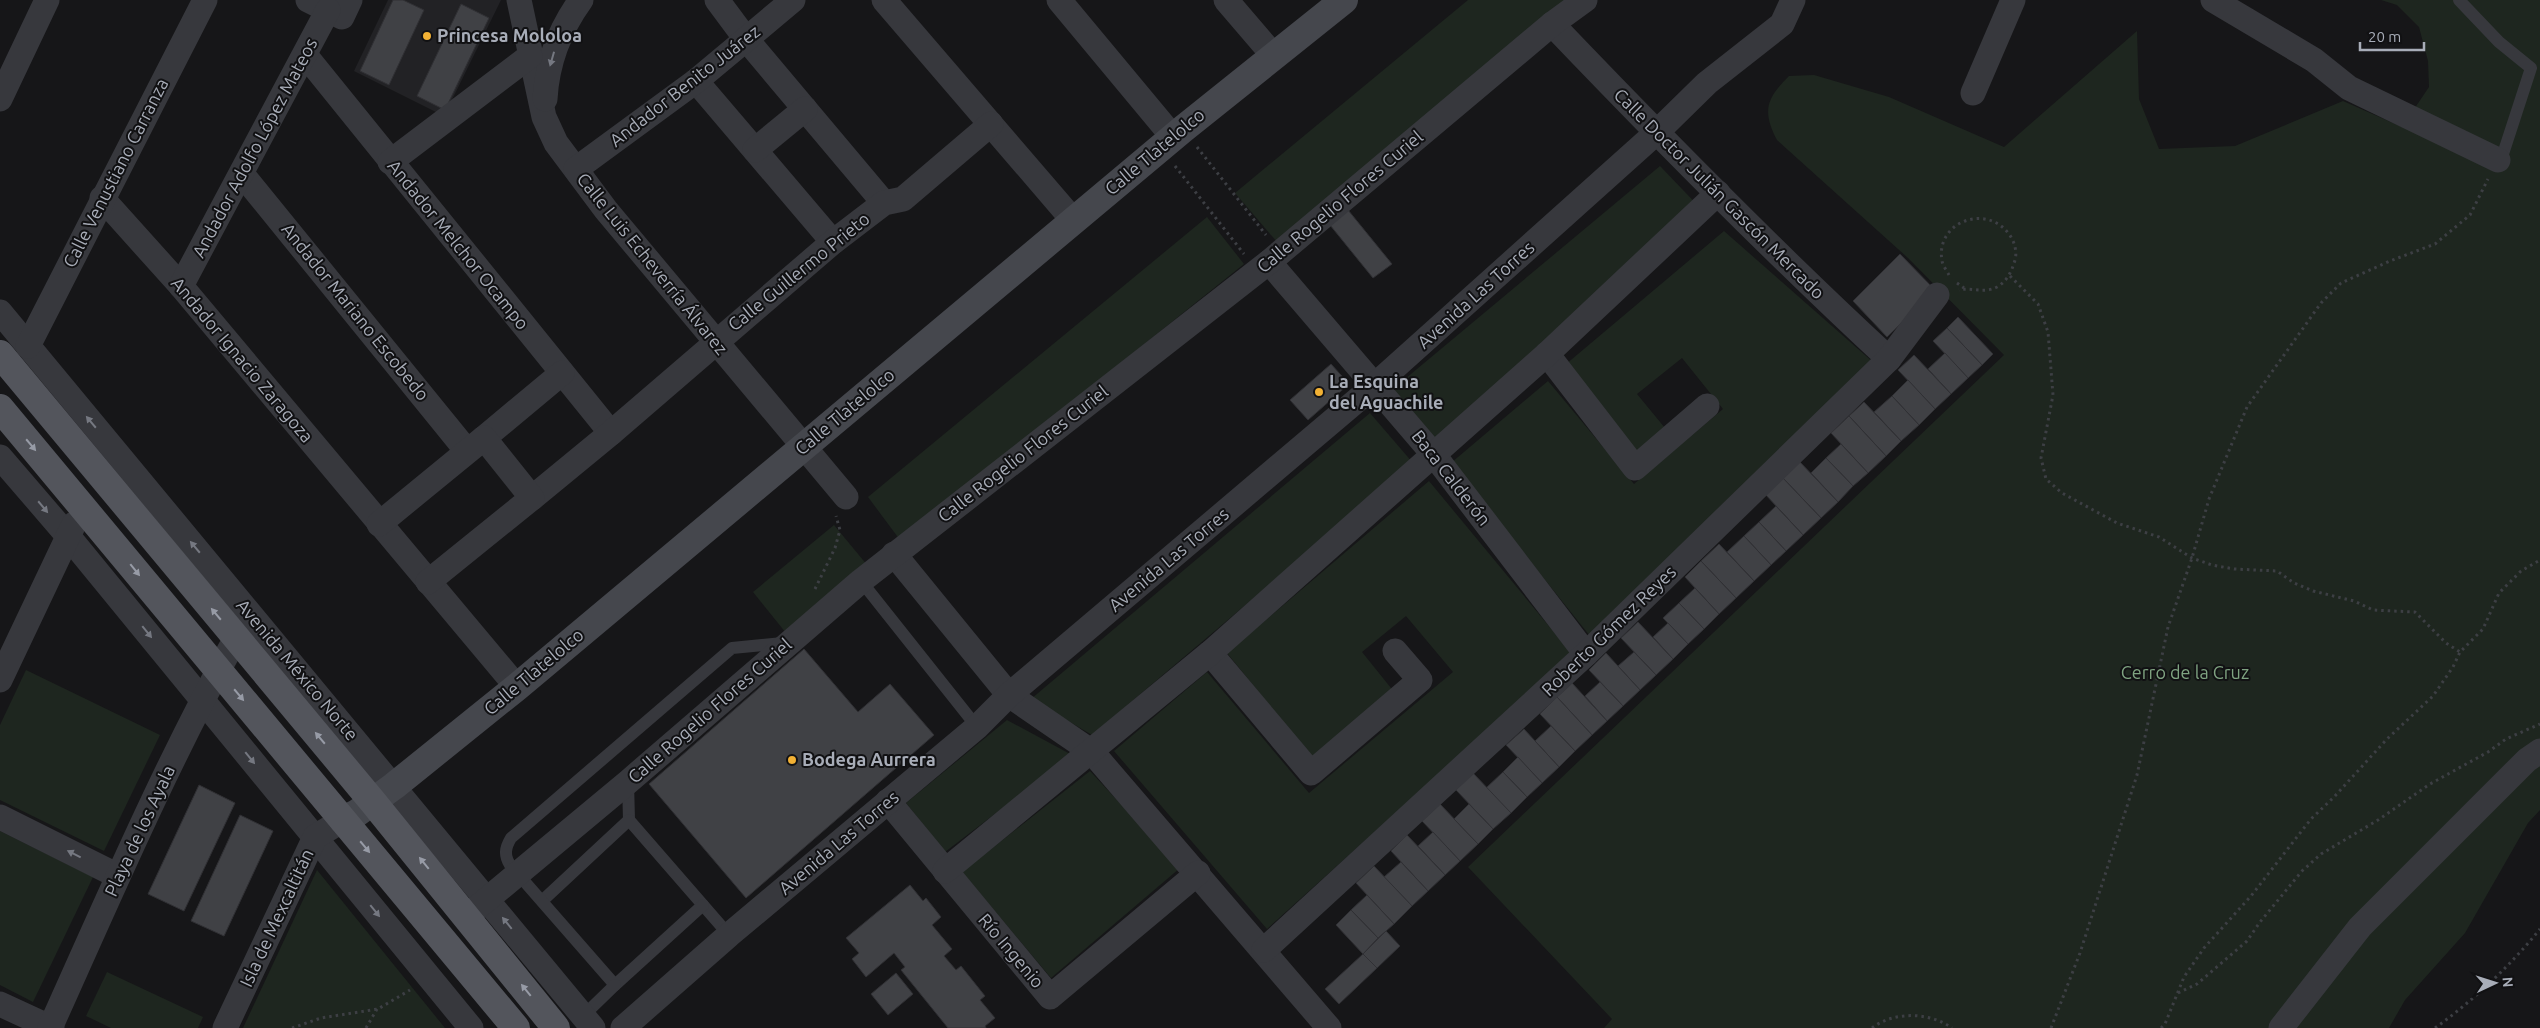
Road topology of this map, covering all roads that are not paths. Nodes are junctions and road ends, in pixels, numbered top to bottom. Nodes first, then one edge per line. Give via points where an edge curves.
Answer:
1 (47, 0) edge
2 (205, 0) edge
3 (350, 0) edge
4 (519, 0) edge
5 (581, 0) edge
6 (717, 0) edge
7 (793, 0) edge
8 (884, 0) edge
9 (1060, 0) edge
10 (1226, 0) edge
11 (1344, 0) edge
12 (1585, 0) edge
13 (1793, 0) edge
14 (2013, 0) edge
15 (2213, 0) edge
16 (2459, 0) edge
17 (318, 5) edge
18 (1552, 24) junction
19 (746, 39) junction
20 (306, 56) junction
21 (530, 56) junction
22 (1274, 56) junction
23 (696, 81) junction
24 (1973, 93) dead end
25 (0, 100) edge
26 (805, 109) junction
27 (544, 117) junction
28 (991, 124) junction
29 (1656, 133) junction
30 (1172, 138) junction
31 (755, 150) junction
32 (2498, 160) joint
33 (390, 162) junction
34 (576, 169) junction
35 (242, 174) junction
36 (1718, 193) junction
37 (102, 198) junction
38 (884, 203) junction
39 (1073, 220) junction
40 (833, 242) junction
41 (1269, 262) junction
42 (180, 286) junction
43 (1937, 295) dead end
44 (0, 312) edge
45 (715, 342) junction
46 (28, 346) junction
47 (1546, 354) junction
48 (1889, 359) junction
49 (5, 371) edge
50 (562, 373) junction
51 (1375, 385) junction
52 (1707, 406) dead end
53 (0, 408) edge
54 (611, 433) junction
55 (476, 444) junction
56 (804, 448) junction
57 (1434, 455) junction
58 (0, 457) edge
59 (846, 497) road end
60 (532, 498) junction
61 (83, 507) junction
62 (379, 524) junction
63 (68, 536) junction
64 (894, 554) junction
65 (860, 580) junction
66 (428, 582) junction
67 (236, 638) junction
68 (788, 643) junction
69 (1395, 651) dead end
70 (1210, 653) junction
71 (1586, 654) junction
72 (218, 670) junction
73 (0, 680) edge
74 (517, 687) junction
75 (1009, 695) junction
76 (203, 700) junction
77 (976, 727) junction
78 (2540, 751) edge
79 (1092, 752) junction
80 (628, 782) junction
81 (383, 794) junction
82 (888, 801) junction
83 (0, 817) edge
84 (343, 820) junction
85 (630, 820) junction
86 (315, 837) junction
87 (945, 871) junction
88 (517, 873) junction
89 (1198, 873) junction
90 (118, 876) junction
91 (487, 898) junction
92 (542, 901) junction
93 (703, 905) junction
94 (467, 916) junction
95 (729, 935) junction
96 (1264, 950) junction
97 (615, 985) junction
98 (0, 1004) edge
99 (588, 1022) edge
100 (50, 1028) edge
101 (225, 1028) edge
102 (471, 1028) edge
103 (516, 1028) edge
104 (556, 1028) edge
105 (623, 1028) edge
106 (1329, 1028) edge
107 (2280, 1028) edge

1 - 25 street
2 - 37 street, Calle Venustiano Carranza
3 - 17 street via 342,17
4 - 21 street, Calle Luis Echeverría Álvarez
5 -> 27 street via 559,35 546,84
6 - 19 street
7 - 19 street, Andador Benito Juárez
8 - 28 street
9 - 30 street
10 - 22 street
11 - 22 street, Calle Tlatelolco
12 - 18 street, Calle Rogelio Flores Curiel
13 - 29 street, Avenida Las Torres via 1782,24 1707,83
14 - 24 street
15 - 32 street via 2314,60 2349,88
16 - 32 lane via 2499,42 2531,68 2503,154
17 - 20 street, Andador Adolfo López Mateos
18 - 29 street, Calle Doctor Julián Gascón Mercado
18 - 41 street, Calle Rogelio Flores Curiel
19 - 23 street, Andador Benito Juárez
19 - 26 street
20 - 33 street, Andador Melchor Ocampo
20 - 35 street, Andador Adolfo López Mateos
21 - 27 street, Calle Luis Echeverría Álvarez
21 - 33 street
22 - 30 street, Calle Tlatelolco
23 - 31 street
23 - 34 street, Andador Benito Juárez
26 - 31 street
26 - 38 street
27 - 34 street, Calle Luis Echeverría Álvarez via 556,143
28 - 38 street, Calle Guillermo Prieto via 903,199
28 - 39 street
29 - 36 street, Calle Doctor Julián Gascón Mercado
29 - 51 street, Avenida Las Torres
30 - 39 street, Calle Tlatelolco
31 - 40 street
33 - 50 street, Andador Melchor Ocampo
34 - 45 street, Calle Luis Echeverría Álvarez
35 - 42 street, Andador Adolfo López Mateos
35 - 55 street, Andador Mariano Escobedo
36 - 47 street
36 - 48 street, Calle Doctor Julián Gascón Mercado
37 - 42 street, Andador Ignacio Zaragoza
37 - 46 street, Calle Venustiano Carranza
38 - 40 street, Calle Guillermo Prieto
39 - 56 street, Calle Tlatelolco
40 - 45 street, Calle Guillermo Prieto
41 - 51 street, Baca Calderón
41 - 64 street, Calle Rogelio Flores Curiel
42 - 62 street, Andador Ignacio Zaragoza
43 - 48 street, Roberto Gómez Reyes
44 - 46 street, Avenida México Norte
45 - 54 street, Calle Guillermo Prieto
45 - 56 street, Calle Luis Echeverría Álvarez
81 -> 46 street, Avenida México Norte
47 - 52 street via 1635,468
47 - 57 street
48 - 71 street, Roberto Gómez Reyes
67 -> 49 main road, Avenida México Norte
50 - 54 street, Andador Melchor Ocampo
50 - 55 street
51 - 57 street, Baca Calderón
51 - 75 street, Avenida Las Torres
53 -> 61 main road
54 - 60 street, Calle Guillermo Prieto
55 - 60 street
55 - 62 street
56 - 59 street, Calle Luis Echeverría Álvarez
56 - 74 street, Calle Tlatelolco
57 - 70 street
57 - 71 street, Baca Calderón
58 -> 63 street
60 - 66 street
61 - 63 street
61 -> 72 main road
62 - 66 street, Andador Ignacio Zaragoza
63 - 73 street
63 -> 76 street
64 - 65 street, Calle Rogelio Flores Curiel
64 - 75 street
65 - 68 street, Calle Rogelio Flores Curiel
65 - 77 lane
66 - 74 street, Andador Ignacio Zaragoza
67 - 72 street, Playa de los Ayala
81 -> 67 main road, Avenida México Norte
68 - 80 street, Calle Rogelio Flores Curiel
68 - 88 lane via 732,648 511,838 505,847 506,858
69 - 70 street via 1420,680 1311,773
70 - 79 street
71 - 96 street, Roberto Gómez Reyes
72 - 76 street, Playa de los Ayala
72 -> 84 main road
74 - 81 street, Calle Tlatelolco
75 - 77 street, Avenida Las Torres
75 - 79 street
76 -> 86 street
76 - 90 street, Playa de los Ayala
77 - 82 street, Avenida Las Torres
78 - 107 street via 2527,760 2360,927
79 - 87 street
79 - 89 street
80 - 85 lane
80 - 88 street, Calle Rogelio Flores Curiel
81 - 84 street, Calle Tlatelolco
81 - 91 street, Avenida México Norte
94 -> 81 main road, Avenida México Norte
82 - 87 street, Río Ingenio
82 - 95 street, Avenida Las Torres
90 -> 83 street
84 - 86 street, Isla de Mexcaltitán
84 -> 103 main road
85 - 92 lane
85 - 93 lane
86 - 101 street, Isla de Mexcaltitán
86 -> 102 street
87 - 89 street, Río Ingenio via 1050,997
88 - 91 street, Calle Rogelio Flores Curiel
88 - 92 lane
89 - 96 street
90 - 100 street, Playa de los Ayala
91 - 94 street, Calle Rogelio Flores Curiel
99 -> 91 street, Avenida México Norte
92 - 97 lane
93 - 95 lane
93 - 97 lane
104 -> 94 main road, Avenida México Norte
95 - 105 street, Avenida Las Torres
96 - 106 street
97 - 99 lane
98 - 100 street

